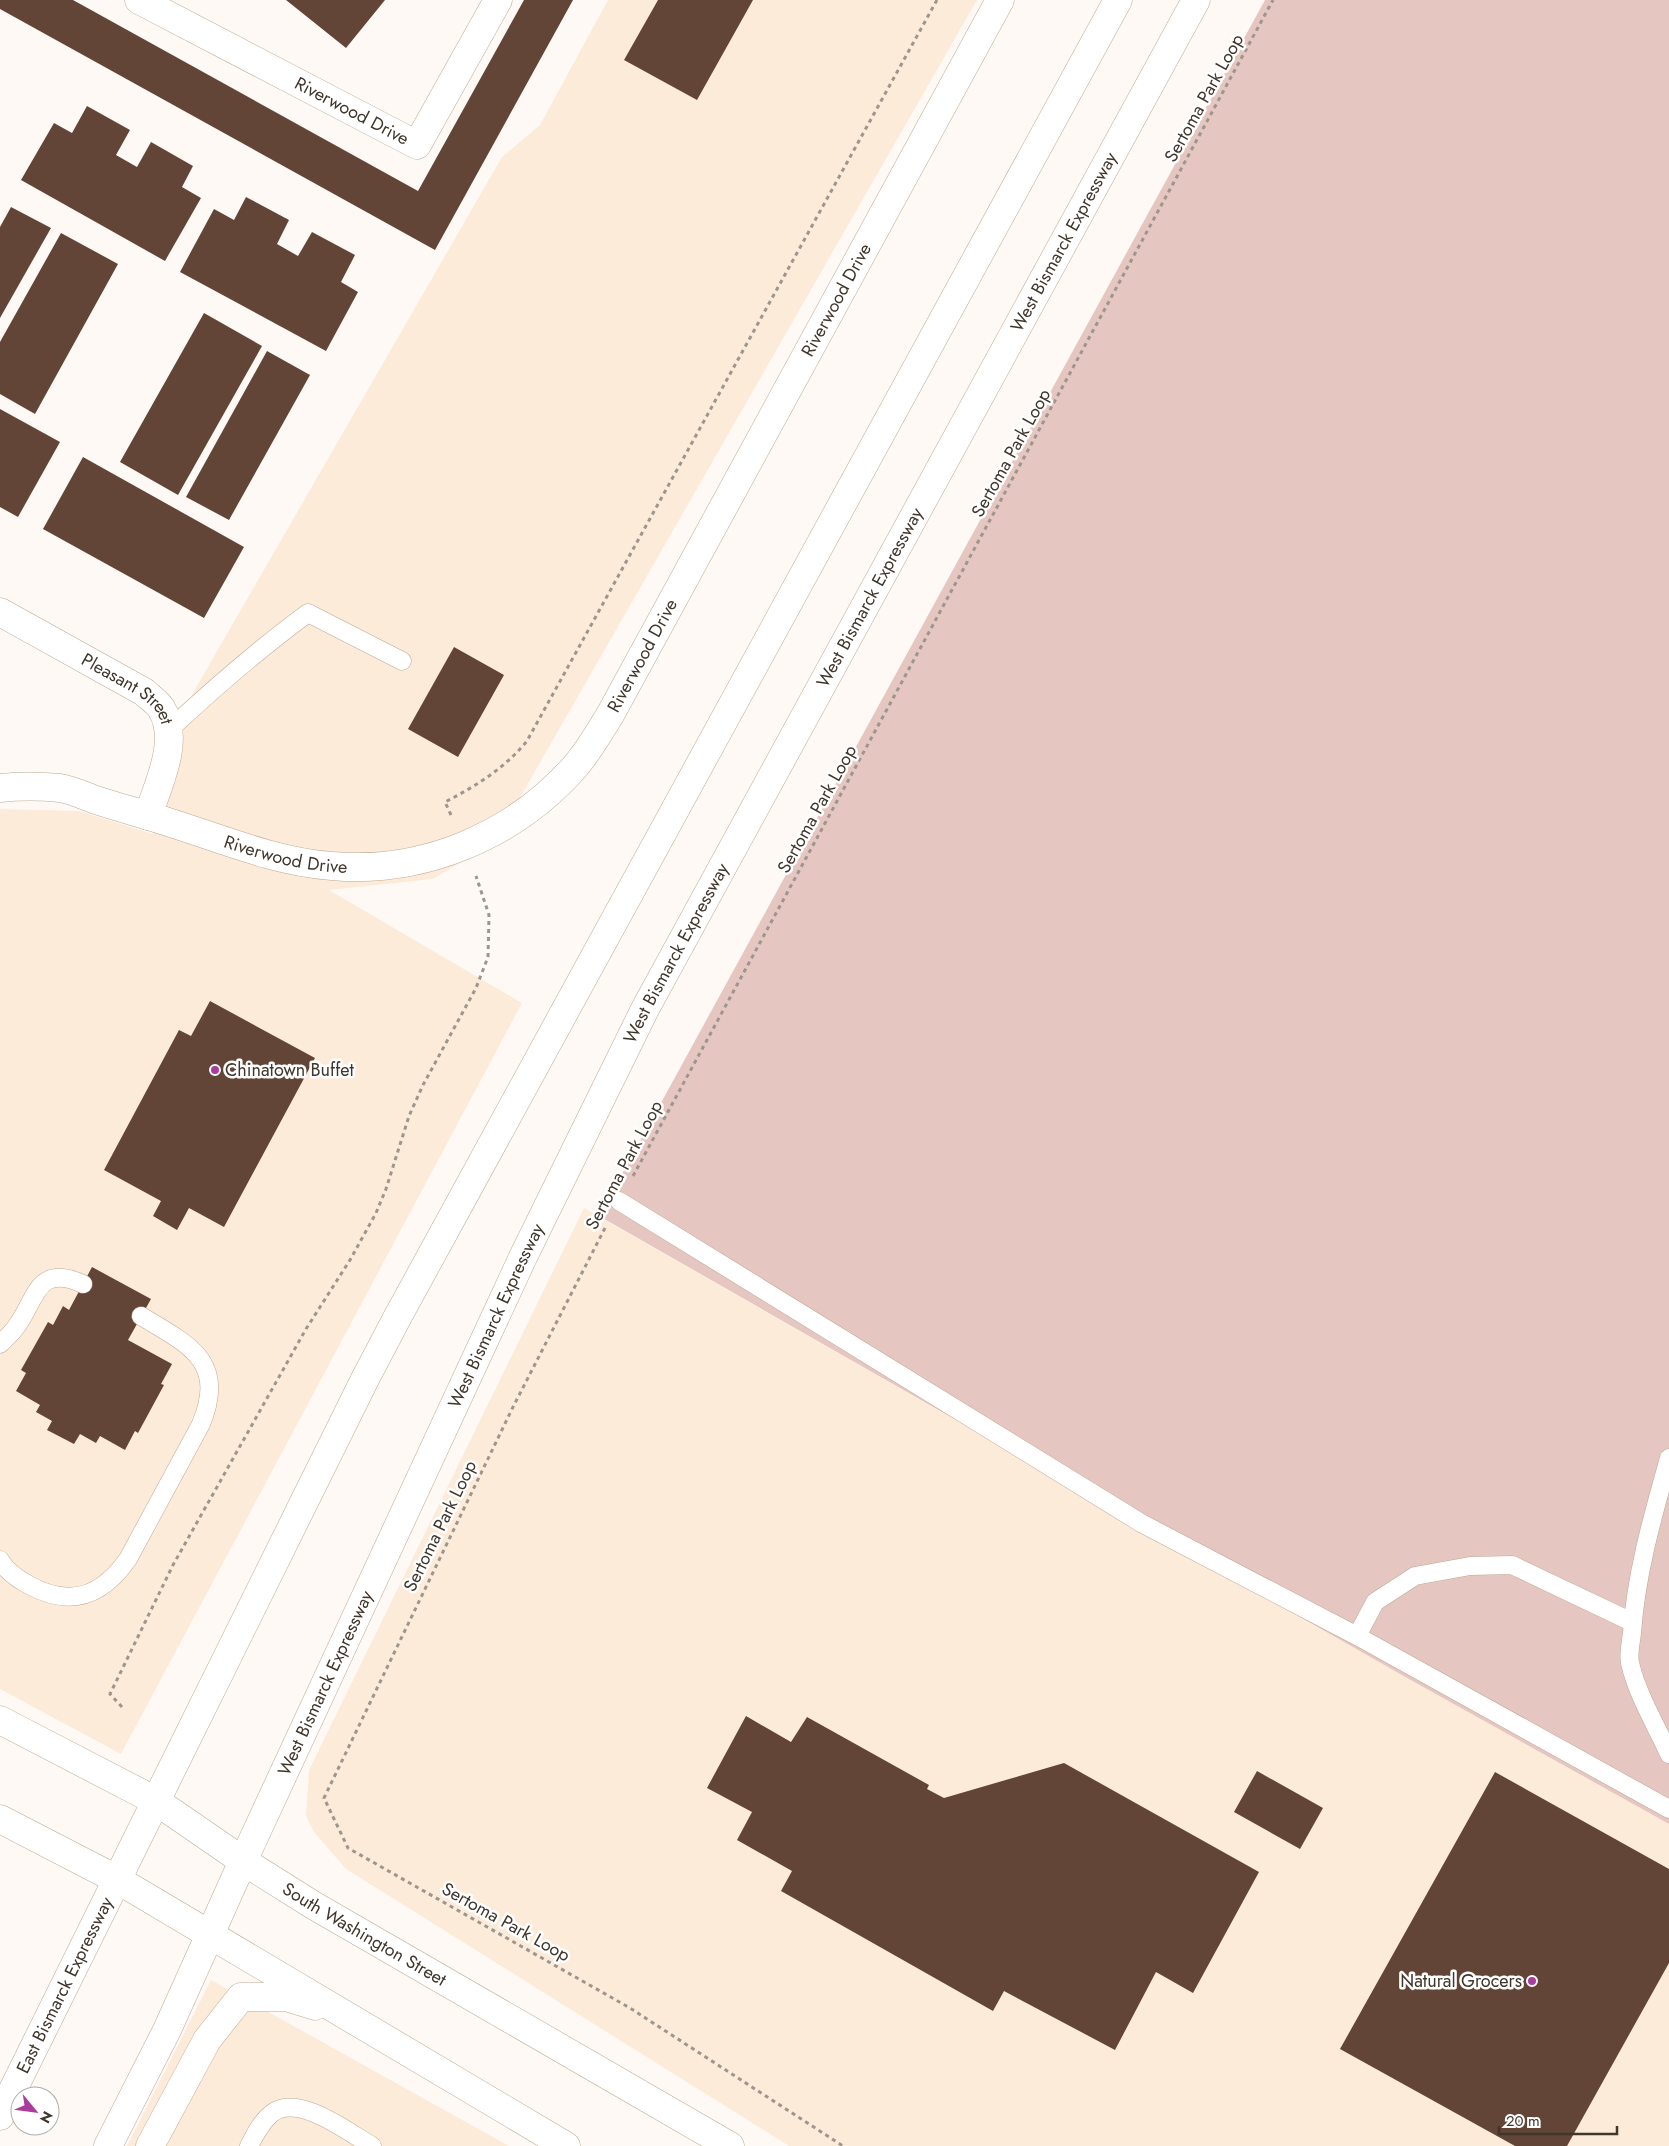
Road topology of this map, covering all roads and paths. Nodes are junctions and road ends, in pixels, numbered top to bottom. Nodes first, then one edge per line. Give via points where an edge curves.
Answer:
1 (138, 0) edge
2 (498, 0) edge
3 (937, 0) edge
4 (1000, 0) edge
5 (1118, 0) edge
6 (1196, 0) edge
7 (1273, 0) edge
8 (0, 612) edge
9 (402, 661) dead end
10 (169, 730) junction
11 (0, 788) edge
12 (148, 816) junction
13 (463, 846) junction
14 (619, 1201) junction
15 (83, 1284) dead end
16 (141, 1316) dead end
17 (0, 1344) edge
18 (1669, 1458) edge
19 (0, 1560) edge
20 (1632, 1622) junction
21 (1357, 1636) junction
22 (122, 1707) dead end
23 (0, 1720) edge
24 (1669, 1754) edge
25 (156, 1801) junction
26 (1668, 1803) edge
27 (0, 1819) edge
28 (244, 1861) junction
29 (118, 1880) junction
30 (211, 1934) junction
31 (350, 2017) junction
32 (0, 2116) edge
33 (108, 2146) edge
34 (150, 2146) edge
35 (249, 2146) edge
36 (372, 2146) edge
37 (566, 2146) edge
38 (730, 2146) edge
39 (843, 2146) edge

1 - 2 main road, Riverwood Drive via 417,146
3 - 13 path via 527,740 514,757 496,771 445,802
4 - 13 main road, Riverwood Drive via 598,735 573,769 524,814
5 - 25 main road via 393,1327
6 - 28 main road, West Bismarck Expressway via 644,1009 523,1258
7 - 14 path, Sertoma Park Loop
8 - 10 main road, Pleasant Street via 144,692 161,708
9 - 10 lane via 308,613 223,680
10 - 12 main road, Pleasant Street via 167,755
11 - 12 main road, Riverwood Drive via 62,788
12 - 13 main road, Riverwood Drive via 258,851 331,866 393,866
13 - 22 path via 489,915 488,957 476,988 409,1116 376,1214 306,1329 173,1565 110,1694
14 - 21 lane via 1142,1523
14 - 39 path, Sertoma Park Loop via 513,1407 324,1798 348,1848 630,2008
15 - 17 lane via 67,1277 46,1282 35,1291 16,1326
16 - 19 lane via 189,1345 202,1362 210,1383 209,1404 128,1559 116,1576 99,1589 79,1596 62,1597 40,1591 19,1579
18 - 20 lane via 1655,1507
20 - 21 lane via 1512,1566 1470,1566 1414,1576 1374,1602
20 - 24 lane via 1629,1662
21 - 26 lane
23 - 25 main road, South Washington Street
25 - 28 main road, South Washington Street
25 - 29 main road
27 - 29 main road
28 - 30 main road, West Bismarck Expressway
28 - 38 main road, South Washington Street via 313,1905
29 - 30 main road
29 - 32 main road, East Bismarck Expressway
30 - 31 main road
30 - 33 main road
31 - 34 main road via 286,1997 241,1997 206,2040
31 - 37 main road
35 - 36 lane via 262,2123 283,2107 311,2111

